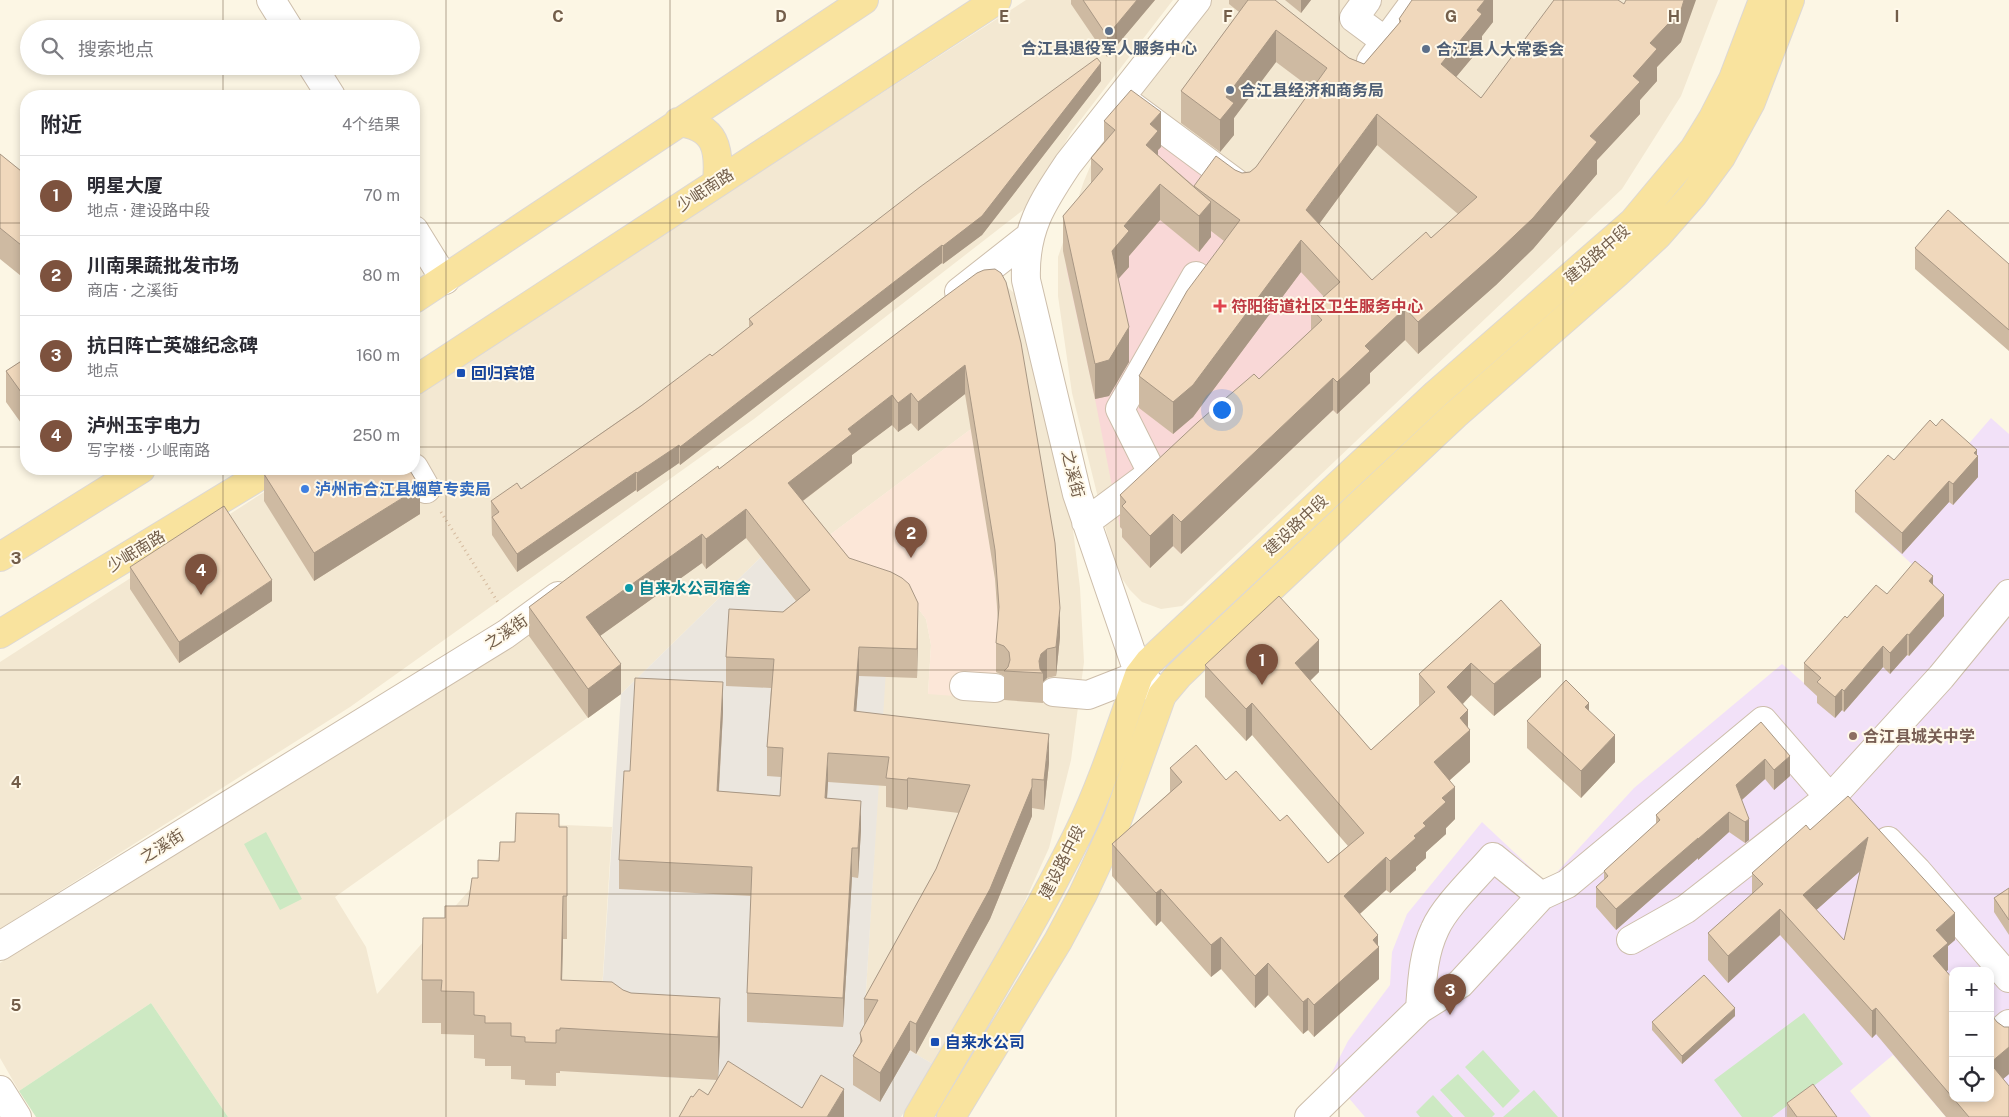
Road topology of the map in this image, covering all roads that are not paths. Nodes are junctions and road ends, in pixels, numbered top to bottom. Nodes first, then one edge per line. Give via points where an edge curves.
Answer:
1 (271, 0) edge
2 (864, 0) edge
3 (997, 0) edge
4 (1196, 0) edge
5 (1367, 0) edge
6 (1416, 0) edge
7 (1763, 0) edge
8 (1790, 0) edge
9 (283, 20) edge
10 (1385, 41) junction
11 (1351, 72) edge
12 (318, 75) edge
13 (327, 90) edge
14 (1120, 98) junction
15 (678, 122) junction
16 (1260, 166) edge
17 (717, 182) junction
18 (1029, 238) junction
19 (420, 240) edge
20 (1196, 276) edge
21 (445, 280) junction
22 (420, 295) edge
23 (941, 306) edge
24 (420, 377) edge
25 (1174, 454) edge
26 (1152, 472) junction
27 (131, 475) edge
28 (261, 475) edge
29 (1086, 522) junction
30 (0, 557) edge
31 (575, 583) edge
32 (2009, 594) edge
33 (0, 634) edge
34 (1139, 675) junction
35 (964, 686) dead end
36 (995, 688) dead end
37 (1054, 692) dead end
38 (1162, 695) junction
39 (1833, 793) junction
40 (1541, 896) junction
41 (1631, 940) dead end
42 (0, 946) edge
43 (2009, 978) edge
44 (1420, 1009) junction
45 (2009, 1024) edge
46 (2009, 1039) edge
47 (0, 1090) edge
48 (17, 1117) edge
49 (918, 1117) edge
50 (951, 1117) edge
51 (1309, 1117) edge

1 - 9 street
2 - 15 main road
3 - 17 main road, 少岷南路
4 - 14 street, 之溪街
5 - 10 street via 1354,18
6 - 10 street
7 - 34 main road, 建设路中段 via 1733,80 1713,118 1694,149 1633,222 1436,394 1149,662
8 - 38 main road, 建设路中段 via 1751,102 1721,157 1657,236 1455,415 1210,645
10 - 11 street via 1359,78
12 - 13 street
14 - 16 street via 1244,189
14 - 18 street, 之溪街 via 1050,190
15 - 17 main road via 698,126 713,140 719,164
15 - 21 main road
17 - 24 main road, 少岷南路
18 - 23 street
18 - 29 street, 之溪街 via 1025,258 1026,280
19 - 21 street
20 - 26 street via 1120,409
21 - 22 main road
25 - 26 street
26 - 29 street
27 - 30 main road
28 - 33 main road, 少岷南路
29 - 34 street, 之溪街
31 - 42 street, 之溪街 via 514,628
32 - 39 street via 1941,677
34 - 37 street via 1088,695
34 - 38 street, 之溪街
34 - 49 main road, 建设路中段 via 1079,832
35 - 36 street
38 - 50 main road, 建设路中段 via 1117,821 1083,894
39 - 40 street via 1763,721 1567,884
39 - 41 street via 1686,909
39 - 43 street via 1864,817 1917,871
40 - 44 street via 1460,984
40 - 44 street via 1493,857 1436,927 1424,966
44 - 51 street
45 - 46 street via 2002,1030
47 - 48 street

